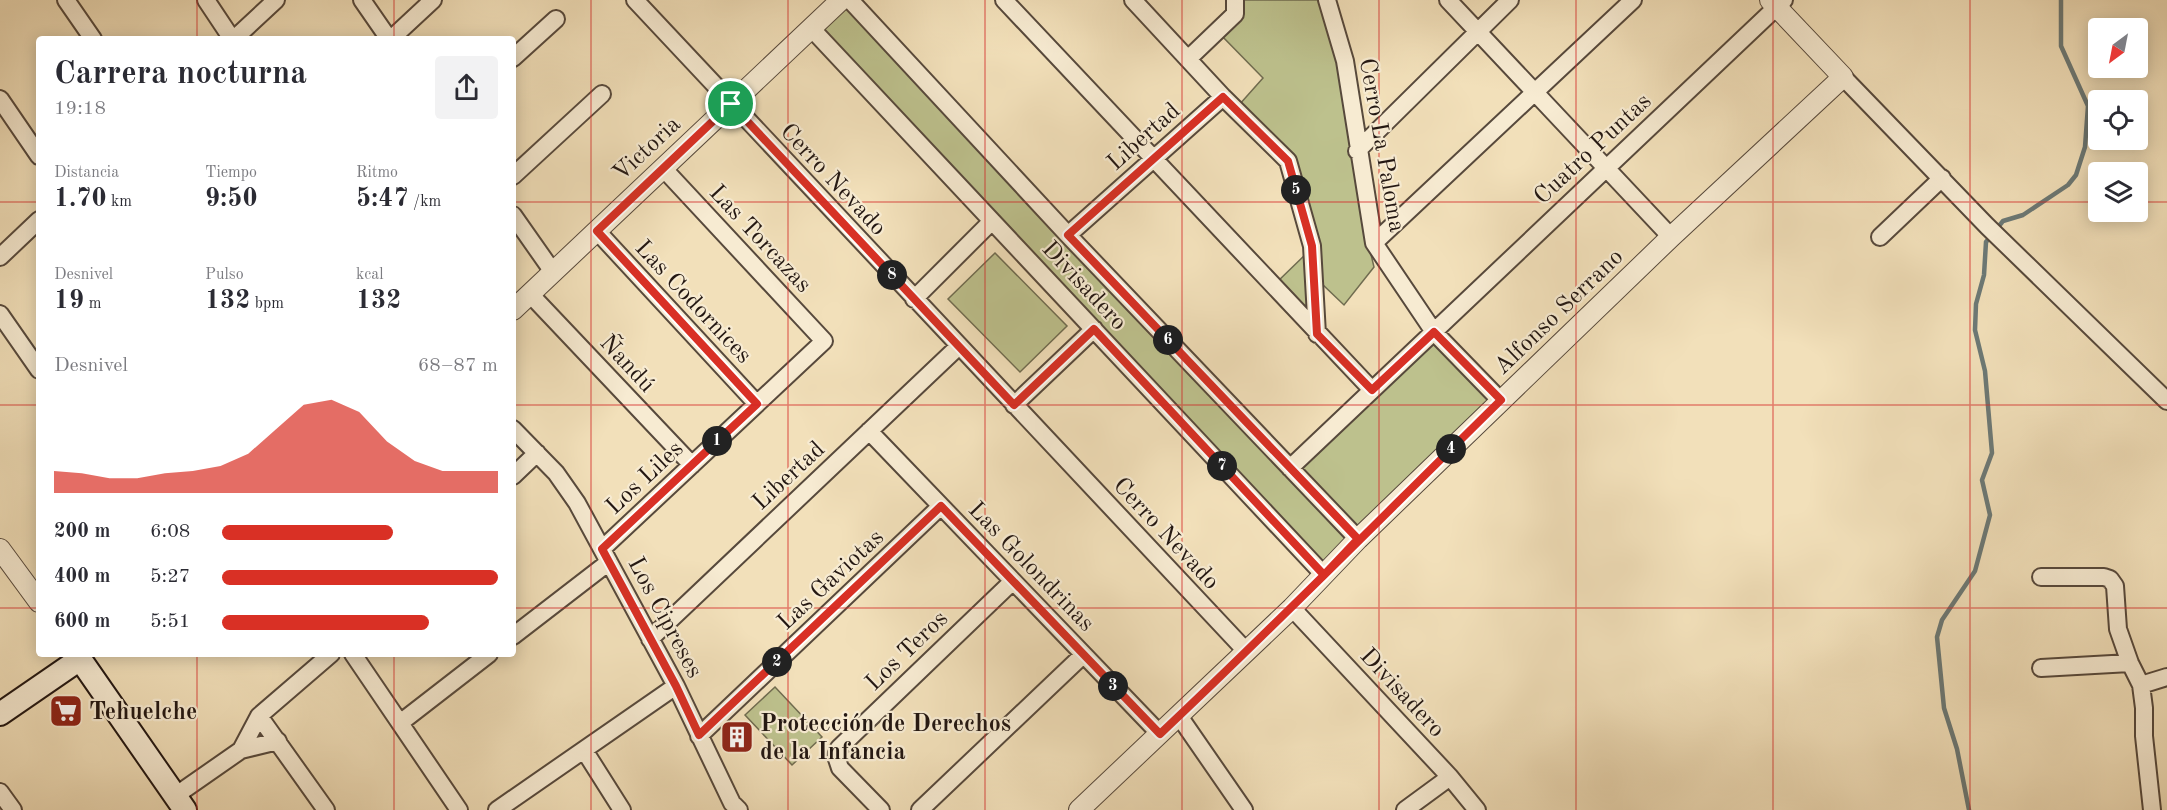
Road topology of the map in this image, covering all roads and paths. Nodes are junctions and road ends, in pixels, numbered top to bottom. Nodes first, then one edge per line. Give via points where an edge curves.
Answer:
1 (66, 0) edge
2 (206, 0) edge
3 (276, 0) edge
4 (362, 0) edge
5 (433, 0) edge
6 (635, 0) edge
7 (841, 0) edge
8 (850, 0) edge
9 (1004, 0) edge
10 (1133, 0) edge
11 (1235, 0) edge
12 (1327, 0) edge
13 (1448, 0) edge
14 (1510, 0) edge
15 (1633, 0) edge
16 (1777, 2) edge
17 (556, 20) dead end
18 (811, 28) junction
19 (1478, 31) junction
20 (91, 36) edge
21 (231, 36) edge
22 (236, 36) edge
23 (388, 36) edge
24 (393, 36) edge
25 (516, 54) edge
26 (1188, 59) junction
27 (1843, 77) junction
28 (1533, 92) junction
29 (602, 94) dead end
30 (1223, 97) junction
31 (0, 99) edge
32 (731, 104) junction
33 (1358, 151) junction
34 (36, 152) edge
35 (1154, 159) junction
36 (663, 168) junction
37 (1605, 168) junction
38 (516, 173) edge
39 (1942, 178) junction
40 (516, 219) edge
41 (992, 221) junction
42 (36, 223) edge
43 (597, 231) junction
44 (1068, 235) junction
45 (1671, 237) junction
46 (1880, 237) dead end
47 (1374, 243) junction
48 (0, 257) edge
49 (553, 272) junction
50 (530, 294) junction
51 (914, 299) junction
52 (516, 307) edge
53 (0, 314) edge
54 (1094, 329) junction
55 (1434, 332) junction
56 (1317, 334) junction
57 (824, 341) joint
58 (959, 346) junction
59 (36, 366) edge
60 (1372, 390) junction
61 (1501, 400) junction
62 (2167, 401) edge
63 (757, 404) junction
64 (1014, 405) junction
65 (869, 431) junction
66 (516, 432) edge
67 (537, 453) junction
68 (692, 465) junction
69 (1290, 468) junction
70 (516, 473) edge
71 (941, 506) junction
72 (1358, 539) junction
73 (0, 549) edge
74 (606, 555) junction
75 (1324, 575) junction
76 (2040, 577) dead end
77 (1012, 581) junction
78 (36, 598) edge
79 (1292, 608) junction
80 (516, 633) edge
81 (651, 639) junction
82 (1246, 651) junction
83 (1083, 655) junction
84 (80, 657) edge
85 (82, 657) edge
86 (328, 657) edge
87 (355, 657) edge
88 (485, 657) edge
89 (2130, 663) junction
90 (2041, 668) dead end
91 (2167, 677) edge
92 (2141, 685) junction
93 (676, 686) junction
94 (0, 714) edge
95 (260, 716) junction
96 (1179, 716) junction
97 (400, 723) junction
98 (1160, 734) junction
99 (699, 735) junction
100 (278, 741) junction
101 (241, 750) junction
102 (584, 750) junction
103 (1450, 777) junction
104 (0, 792) edge
105 (180, 803) edge
106 (731, 808) edge
107 (13, 810) edge
108 (326, 810) edge
109 (459, 810) edge
110 (497, 810) edge
111 (622, 810) edge
112 (881, 810) edge
113 (920, 810) edge
114 (1079, 810) edge
115 (1244, 810) edge
116 (1405, 810) edge
117 (1477, 810) edge
118 (2152, 810) edge

1 - 20 street
2 - 21 street
3 - 22 street
4 - 23 street
5 - 24 street
6 - 32 street, Cerro Nevado
7 - 18 street, Victoria
8 - 44 street, Divisadero
9 - 35 street
10 - 26 street
11 - 26 street via 1234,14
12 - 33 street, Cerro La Paloma via 1345,61
13 - 19 street
14 - 19 street
15 - 28 street
16 - 27 street
16 - 37 street, Cuatro Puntas
17 - 25 street
18 - 32 street, Victoria
18 - 41 street, Divisadero
19 - 28 street
19 - 33 street
26 - 30 street
27 - 39 street
27 - 45 street, Alfonso Serrano
28 - 37 street
28 - 47 street
29 - 38 street
30 - 35 street, Libertad
30 - 56 street via 1288,161 1312,246
31 - 34 street
32 - 36 street, Victoria
32 - 51 street, Cerro Nevado
33 - 47 street, Cerro La Paloma
35 - 44 street, Libertad
35 - 56 street
36 - 43 street, Victoria
36 - 57 street, Las Torcazas
37 - 45 street
37 - 55 street, Cuatro Puntas
39 - 46 street
39 - 62 street
40 - 49 street
41 - 51 street
41 - 54 street, Divisadero
42 - 48 street
43 - 49 street, Victoria
43 - 63 street, Las Codornices
44 - 69 street, Divisadero
45 - 61 street, Alfonso Serrano
47 - 55 street, Cerro La Paloma
49 - 50 street, Victoria
50 - 52 street, Victoria
50 - 68 street, Ñandú
51 - 58 street, Cerro Nevado
53 - 59 street
54 - 64 street
54 - 75 street, Divisadero
55 - 60 street, Cuatro Puntas
55 - 61 street, Cerro La Paloma
56 - 60 street
57 - 63 street, Los Liles
58 - 64 street, Cerro Nevado
58 - 65 street, Libertad
60 - 69 street, Cuatro Puntas
61 - 72 street, Alfonso Serrano
63 - 68 street, Los Liles
64 - 82 street, Cerro Nevado
65 - 71 street, Las Golondrinas
65 - 81 street, Libertad
66 - 67 street, Los Cipreses
67 - 70 street
67 - 74 street, Los Cipreses via 567,487
68 - 74 street, Los Liles
69 - 72 street, Divisadero
71 - 77 street, Las Golondrinas
71 - 99 street, Las Gaviotas
72 - 75 street, Alfonso Serrano
73 - 78 street
74 - 80 street, Los Liles
74 - 81 street, Los Cipreses
75 - 79 street, Alfonso Serrano
76 - 89 street via 2093,575 2110,579 2115,586 2118,629
77 - 83 street, Las Golondrinas
77 - 112 street, Los Teros via 839,748 836,760 840,768
79 - 82 street, Alfonso Serrano
79 - 103 street, Divisadero
81 - 93 street, Los Cipreses
82 - 96 street, Alfonso Serrano
83 - 98 street, Las Golondrinas
83 - 113 street
84 - 94 main road
85 - 105 main road
86 - 95 street
87 - 97 street
88 - 97 street
89 - 90 street
89 - 92 street
91 - 92 street
92 - 118 street
93 - 99 street, Los Cipreses
93 - 102 street
95 - 100 street
95 - 101 street
96 - 98 street, Alfonso Serrano
96 - 115 street
97 - 109 street
98 - 114 street, Alfonso Serrano
99 - 106 street, Los Cipreses
100 - 101 street
100 - 108 street
101 - 105 street
102 - 110 street
102 - 111 street
103 - 116 street
103 - 117 street, Divisadero
104 - 107 street

